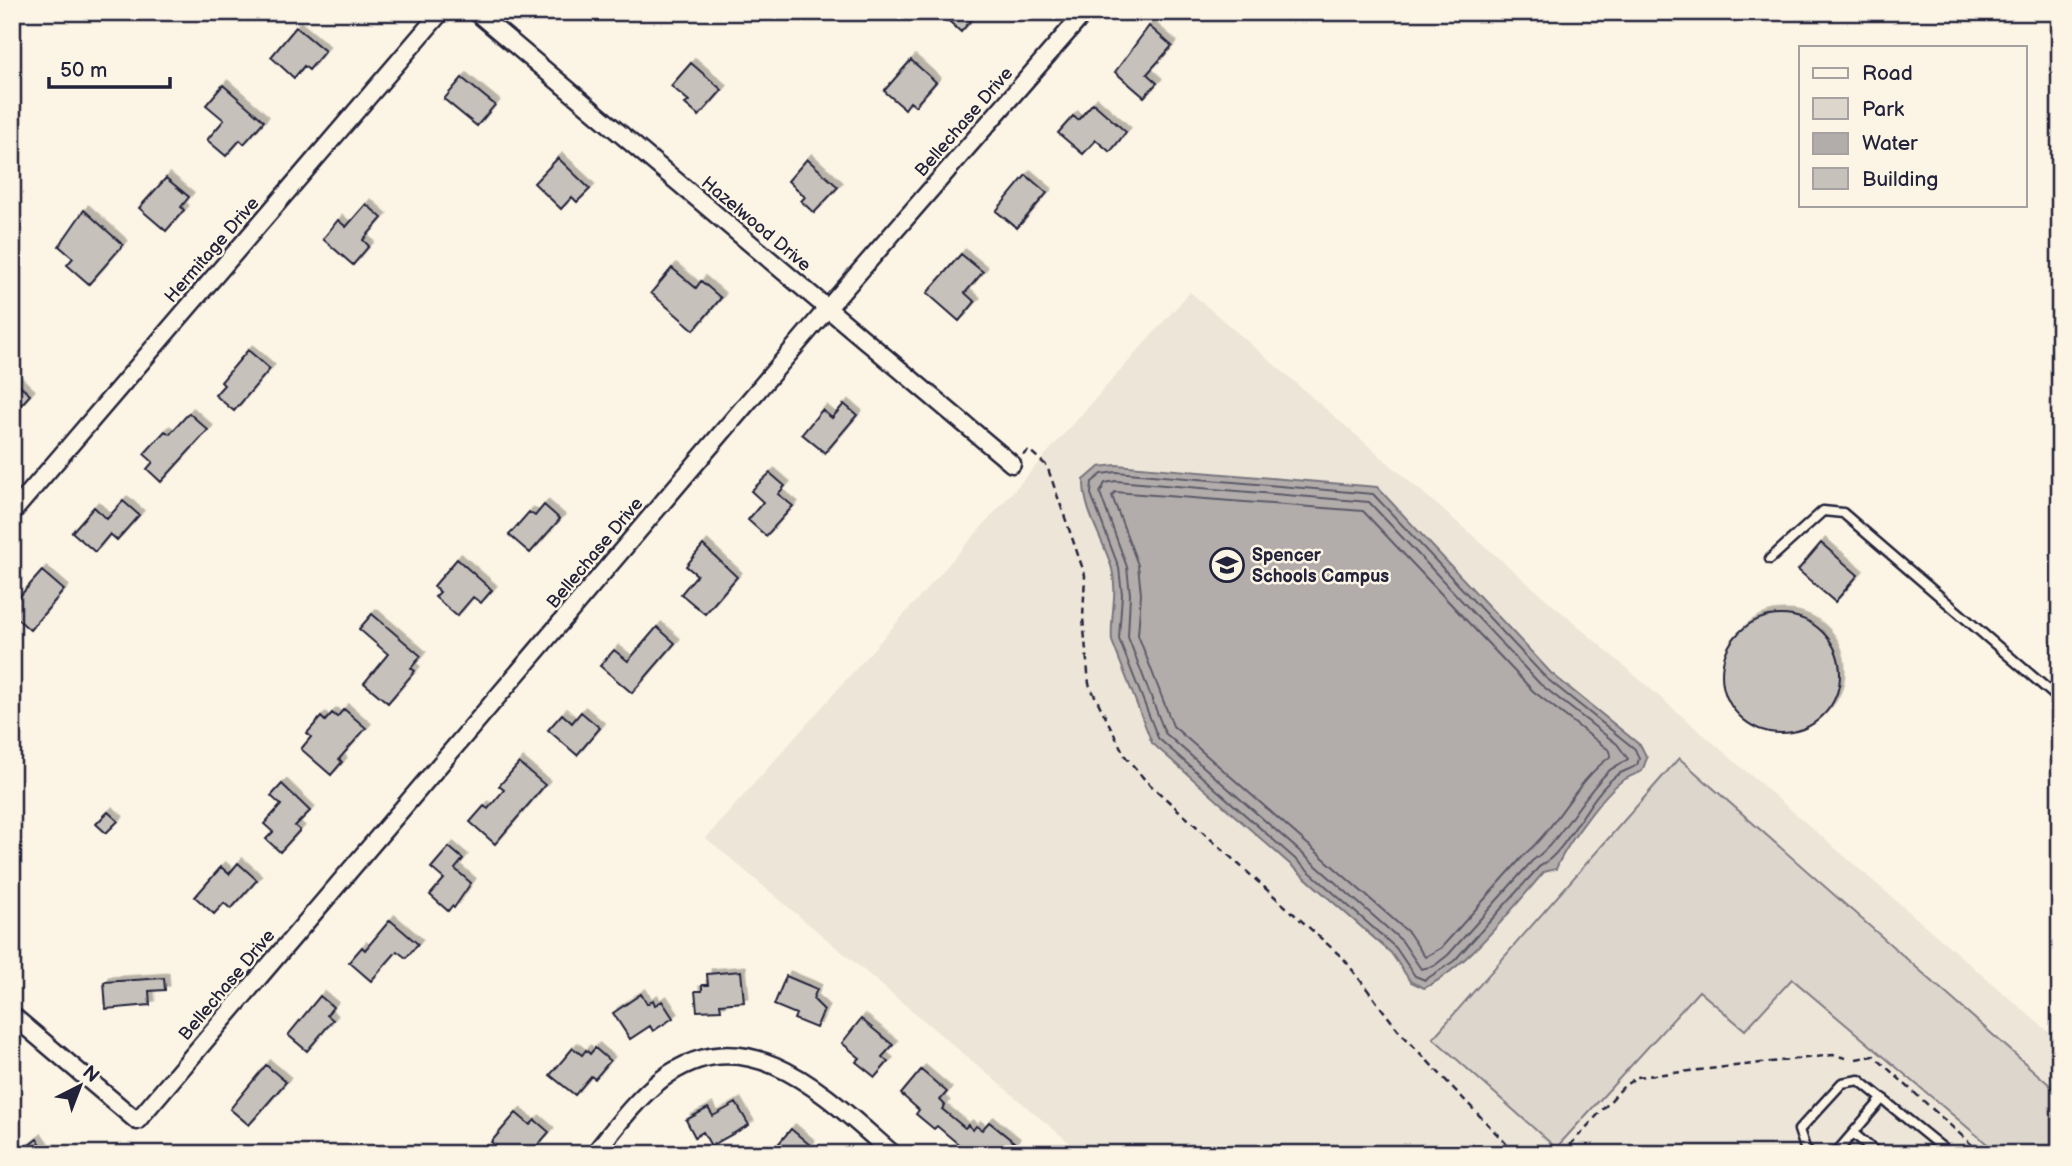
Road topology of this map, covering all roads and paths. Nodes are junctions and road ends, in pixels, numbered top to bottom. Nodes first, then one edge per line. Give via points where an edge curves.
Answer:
1 (442, 12) edge
2 (476, 12) edge
3 (1085, 12) edge
4 (827, 309) junction
5 (1012, 464) joint
6 (12, 513) edge
7 (1770, 559) dead end
8 (2060, 700) edge
9 (12, 1015) edge
10 (1846, 1058) dead end
11 (1856, 1059) dead end
12 (1883, 1098) junction
13 (1853, 1133) junction
14 (594, 1154) edge
15 (893, 1154) edge
16 (1516, 1154) edge
17 (1562, 1154) edge
18 (1811, 1154) edge
19 (1835, 1154) edge
20 (1878, 1154) edge
21 (1950, 1154) edge
22 (1982, 1154) edge

1 - 6 street, Hermitage Drive
2 - 4 street, Hazelwood Drive
3 - 4 street, Bellechase Drive
4 - 5 street, Hazelwood Drive
4 - 9 street, Bellechase Drive via 137,1121
5 - 16 path via 1029,450 1047,466 1085,575 1083,618 1089,684 1125,756 1146,781 1344,959 1399,1031
7 - 8 lane via 1823,511 1843,513
10 - 17 path via 1833,1055 1637,1077 1623,1086
11 - 22 path via 1874,1056
12 - 13 lane
12 - 18 lane via 1859,1080 1842,1083 1799,1130
12 - 21 lane
13 - 19 lane
13 - 20 lane
14 - 15 street via 664,1077 706,1059 734,1057 769,1062 802,1077

